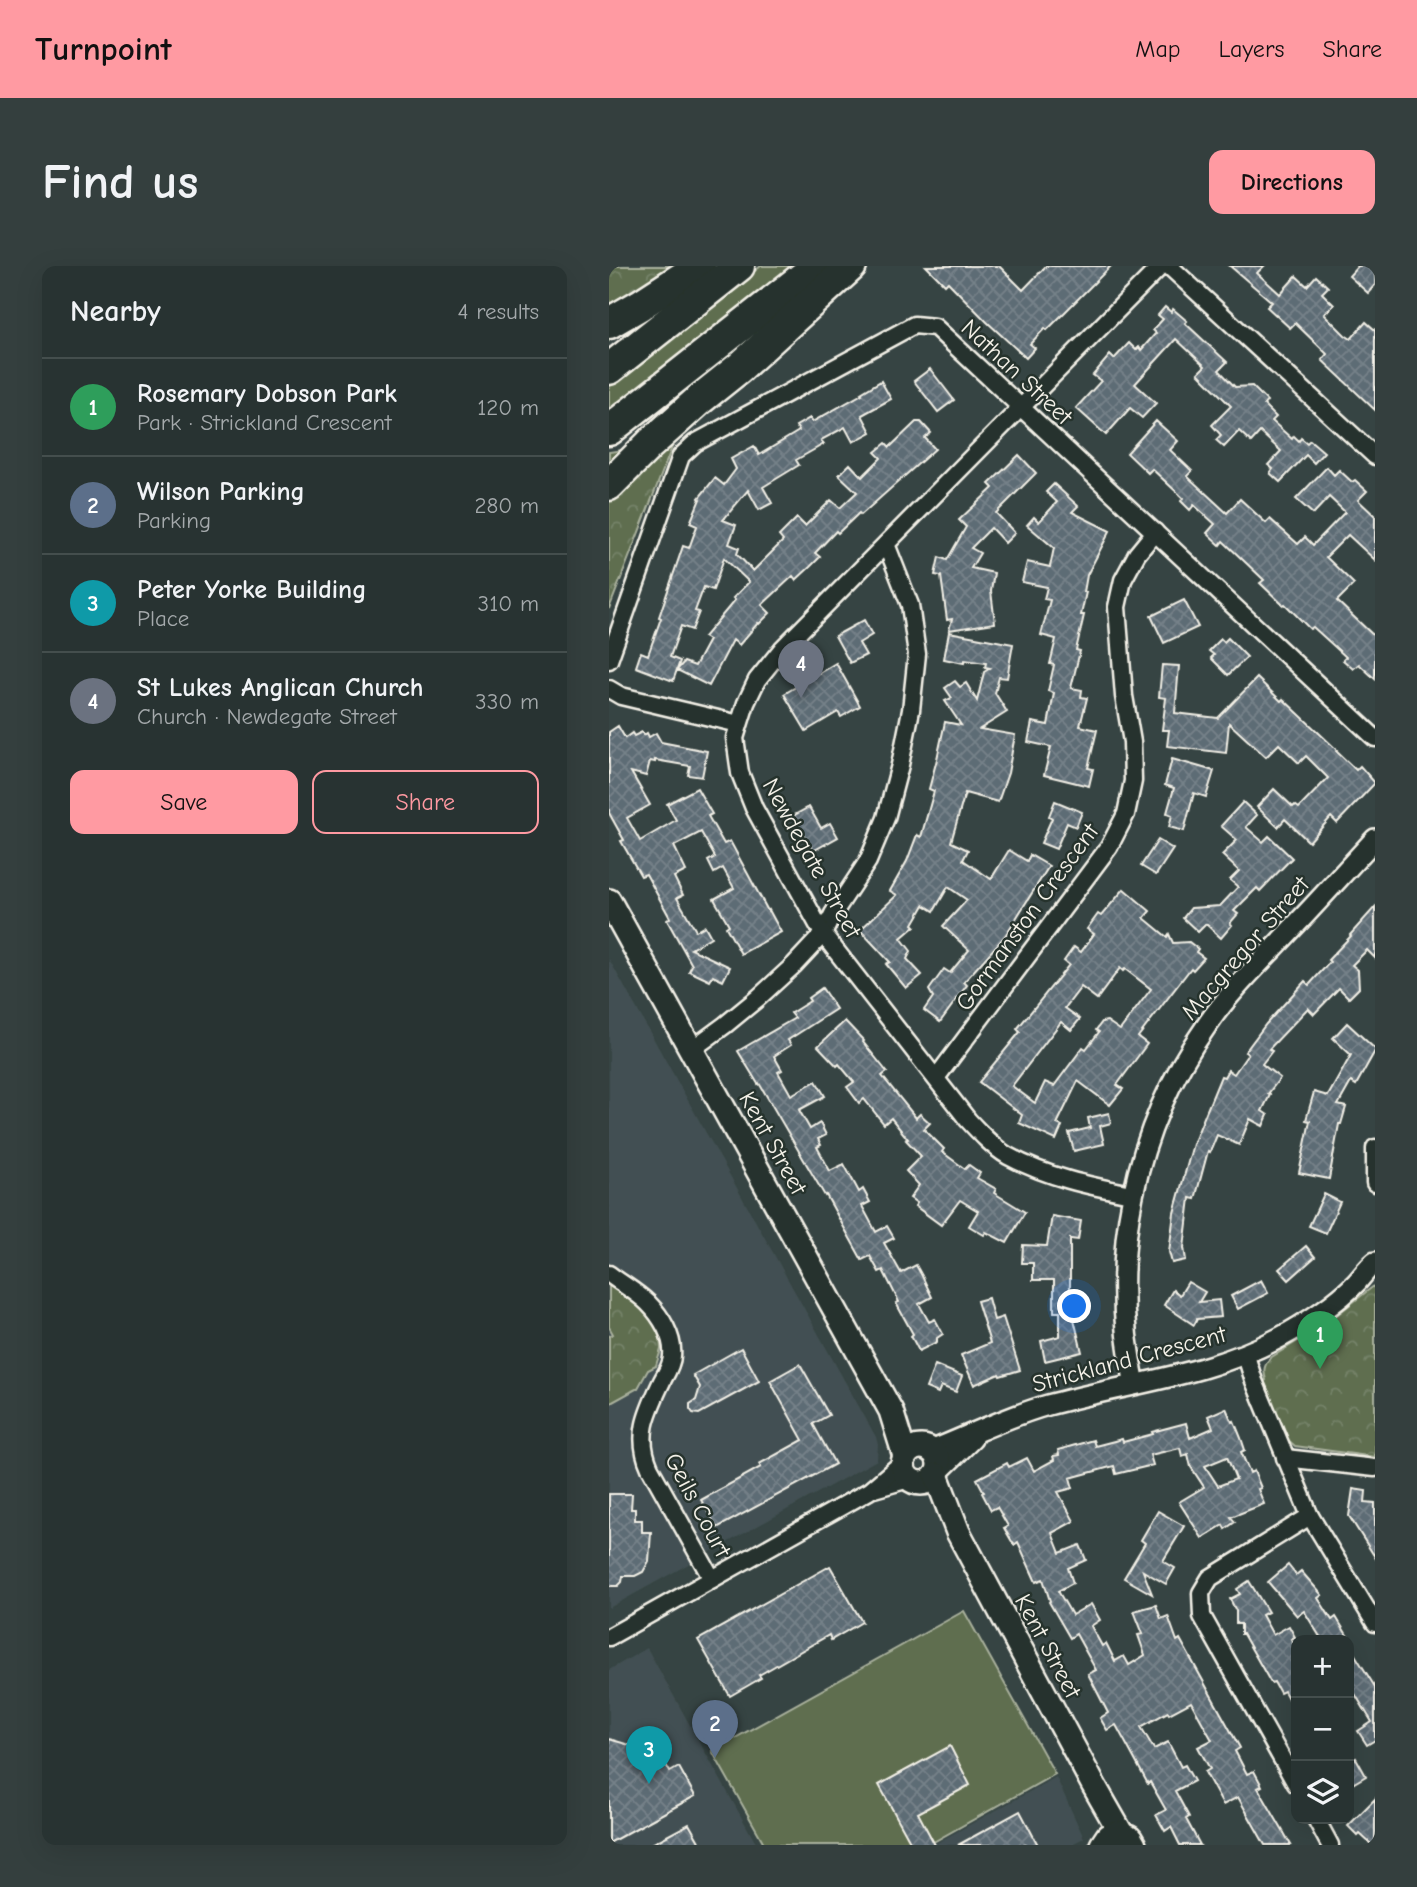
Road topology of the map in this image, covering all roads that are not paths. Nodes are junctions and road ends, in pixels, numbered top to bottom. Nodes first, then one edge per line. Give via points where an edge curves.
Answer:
1 (700, 266) edge
2 (739, 266) edge
3 (817, 266) edge
4 (851, 266) edge
5 (1161, 266) edge
6 (1169, 266) edge
7 (609, 323) edge
8 (609, 369) edge
9 (1021, 407) junction
10 (609, 430) edge
11 (1375, 456) edge
12 (609, 485) edge
13 (1155, 532) junction
14 (885, 544) junction
15 (609, 660) edge
16 (615, 693) edge
17 (739, 724) junction
18 (1375, 738) edge
19 (1375, 839) edge
20 (609, 901) edge
21 (823, 934) junction
22 (691, 1050) junction
23 (936, 1079) junction
24 (1375, 1148) edge
25 (1375, 1182) edge
26 (1132, 1194) junction
27 (1375, 1262) edge
28 (609, 1275) edge
29 (1366, 1278) edge
30 (1245, 1353) junction
31 (1135, 1384) junction
32 (1285, 1458) junction
33 (920, 1465) junction
34 (1375, 1468) edge
35 (1310, 1516) junction
36 (712, 1579) junction
37 (1375, 1623) edge
38 (609, 1637) edge
39 (1291, 1775) edge
40 (1319, 1824) edge
41 (1116, 1840) edge
42 (1330, 1845) edge

1 - 7 highway
2 - 8 highway
3 - 10 highway
4 - 12 highway
5 - 9 street, Newdegate Street
6 - 11 street
9 - 13 street, Nathan Street
9 - 14 street, Newdegate Street
9 - 15 street, Nathan Street via 935,327 914,325 695,443 681,456
13 - 18 street, Nathan Street
13 - 23 street, Gormanston Crescent via 1123,580 1117,607 1132,742 1133,781 1126,814 1109,847
14 - 17 street, Newdegate Street via 782,649 757,680
14 - 21 street via 910,605 917,654 911,710 886,818 868,861
16 - 17 street
17 - 21 street, Newdegate Street via 735,738 740,773 754,808
19 - 26 street, Macgregor Street via 1207,1024 1158,1112
20 - 22 main road, Kent Street
21 - 22 street via 758,998
21 - 23 street, Newdegate Street
22 - 33 main road, Kent Street
23 - 26 street, Newdegate Street via 985,1138 1007,1155 1051,1175
24 - 25 street
26 - 31 street, Macgregor Street via 1123,1273
27 - 29 street, Strickland Crescent
28 - 36 street, Geils Court via 648,1302 669,1334 672,1356 647,1413 642,1440 650,1468
29 - 30 street, Strickland Crescent via 1312,1318
30 - 31 street, Strickland Crescent
30 - 32 street
31 - 33 street, Strickland Crescent via 1006,1419
32 - 34 street
32 - 35 street
33 - 36 street, Strickland Crescent
33 - 41 main road, Kent Street via 1093,1784
35 - 37 street
35 - 39 street via 1210,1578 1201,1593 1202,1616
36 - 38 street, Strickland Crescent
40 - 42 street

